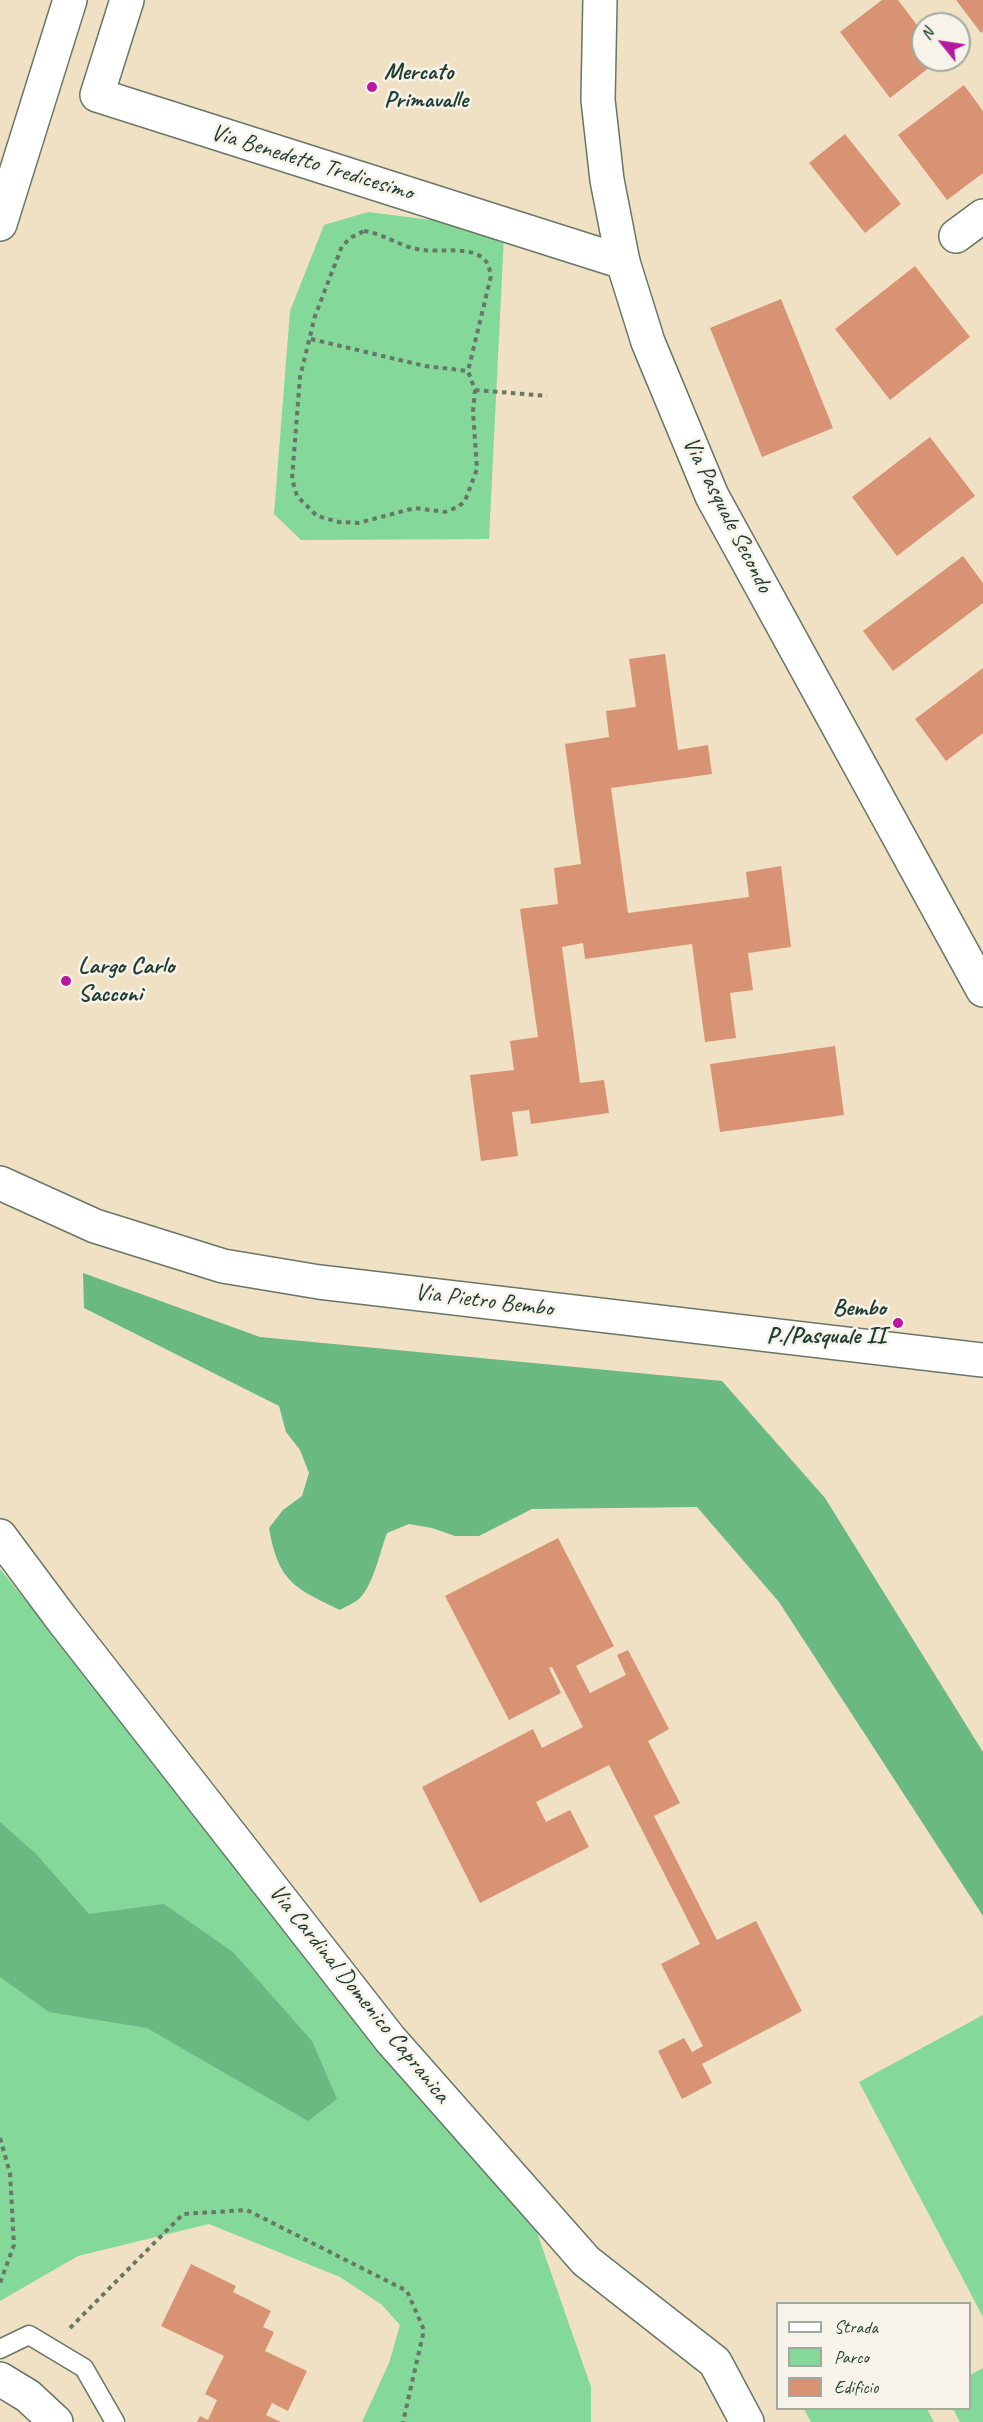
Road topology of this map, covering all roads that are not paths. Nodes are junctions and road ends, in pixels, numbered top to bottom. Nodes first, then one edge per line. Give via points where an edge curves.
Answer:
1 (70, 0) edge
2 (127, 0) edge
3 (600, 0) edge
4 (26, 144) junction
5 (0, 187) edge
6 (983, 216) edge
7 (0, 224) edge
8 (956, 236) dead end
9 (623, 262) junction
10 (983, 990) edge
11 (0, 1183) edge
12 (983, 1360) edge
13 (0, 1536) edge
14 (0, 2349) edge
15 (0, 2379) edge
16 (57, 2422) edge
17 (115, 2422) edge
18 (747, 2422) edge

1 - 4 street
2 - 9 street, Via Benedetto Tredicesimo via 97,95
3 - 9 street, Via Pasquale Secondo via 598,100 607,180
4 - 5 street
4 - 7 street
6 - 8 street
9 - 10 street, Via Pasquale Secondo via 648,342 712,496
11 - 12 street, Via Pietro Bembo via 95,1226 223,1266 319,1282
13 - 18 street, Via Cardinal Domenico Capranica via 390,2039 586,2261 716,2362
14 - 17 lane via 29,2335 84,2368
15 - 16 street via 28,2396

